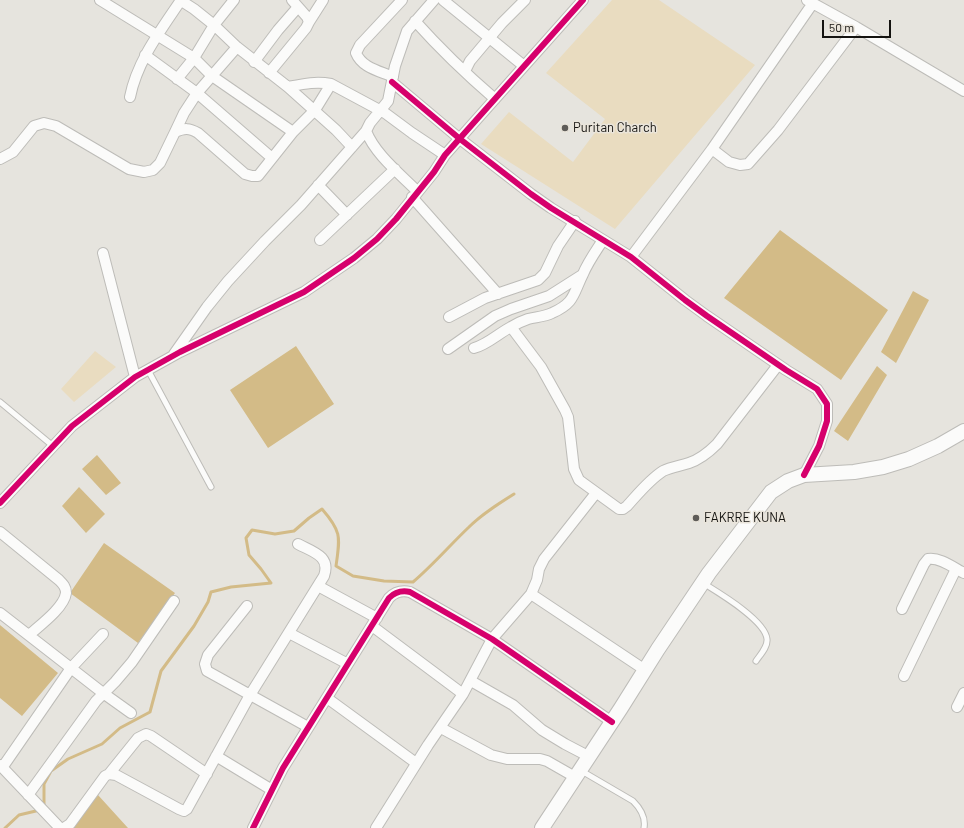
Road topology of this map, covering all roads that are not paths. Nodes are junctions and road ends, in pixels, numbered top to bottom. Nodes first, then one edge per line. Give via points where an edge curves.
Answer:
1 (100, 0) edge
2 (181, 0) edge
3 (234, 0) edge
4 (323, 0) edge
5 (402, 0) edge
6 (434, 0) edge
7 (443, 0) edge
8 (525, 0) edge
9 (583, 0) edge
10 (810, 2) edge
11 (295, 3) edge
12 (415, 21) junction
13 (309, 22) junction
14 (214, 25) junction
15 (856, 27) junction
16 (158, 36) junction
17 (489, 38) junction
18 (237, 47) junction
19 (145, 56) junction
20 (194, 58) junction
21 (254, 62) junction
22 (524, 66) junction
23 (465, 71) junction
24 (269, 73) junction
25 (212, 76) junction
26 (177, 79) junction
27 (392, 80) junction
28 (331, 84) junction
29 (288, 87) junction
30 (964, 91) edge
31 (197, 93) junction
32 (130, 97) dead end
33 (494, 98) junction
34 (315, 110) junction
35 (381, 110) junction
36 (366, 131) junction
37 (175, 132) junction
38 (293, 132) junction
39 (460, 139) junction
40 (352, 147) junction
41 (712, 149) junction
42 (445, 155) junction
43 (272, 158) junction
44 (0, 159) edge
45 (395, 169) junction
46 (318, 185) junction
47 (415, 194) junction
48 (347, 215) junction
49 (575, 221) junction
50 (320, 240) dead end
51 (603, 240) junction
52 (103, 253) dead end
53 (631, 258) junction
54 (582, 274) junction
55 (498, 294) junction
56 (449, 317) dead end
57 (511, 327) junction
58 (474, 348) dead end
59 (448, 349) dead end
60 (173, 355) junction
61 (778, 365) junction
62 (148, 370) junction
63 (135, 377) junction
64 (0, 402) edge
65 (964, 431) edge
66 (53, 446) junction
67 (804, 475) junction
68 (211, 487) dead end
69 (596, 493) junction
70 (0, 503) edge
71 (0, 532) edge
72 (298, 544) dead end
73 (960, 571) edge
74 (702, 582) junction
75 (318, 586) junction
76 (531, 594) junction
77 (174, 601) dead end
78 (247, 606) dead end
79 (902, 609) dead end
80 (0, 613) edge
81 (374, 622) junction
82 (289, 633) junction
83 (103, 634) dead end
84 (29, 636) junction
85 (492, 639) junction
86 (756, 661) dead end
87 (348, 664) junction
88 (71, 668) junction
89 (645, 670) junction
90 (904, 676) dead end
91 (471, 681) junction
92 (103, 693) junction
93 (964, 693) edge
94 (463, 694) junction
95 (250, 695) junction
96 (327, 698) junction
97 (957, 707) dead end
98 (131, 713) dead end
99 (612, 722) junction
100 (308, 727) junction
101 (441, 728) junction
102 (216, 756) junction
103 (588, 756) junction
104 (416, 763) junction
105 (1, 766) edge
106 (577, 773) junction
107 (109, 774) junction
108 (207, 774) junction
109 (272, 790) junction
110 (28, 795) junction
111 (61, 828) edge
112 (64, 828) edge
113 (253, 828) edge
114 (376, 828) edge
115 (542, 828) edge
116 (644, 828) edge

1 - 16 street
2 - 14 street
2 - 16 street
3 - 14 street
4 - 13 street
5 - 27 street via 360,45 356,53 363,64
6 - 12 street
7 - 17 street
8 - 17 street
9 - 22 street
10 - 15 street
10 - 41 street
11 - 13 street
11 - 21 street
12 - 23 street
12 - 27 street via 402,43
13 - 24 street
14 - 18 street
14 - 20 street
15 - 30 street
15 - 41 street via 778,130 748,164 740,166 729,162
16 - 19 street
16 - 20 street
17 - 22 street
17 - 23 street via 470,60
18 - 21 street
18 - 25 street
19 - 26 street
19 - 32 street via 133,81
20 - 25 street
20 - 26 street
21 - 24 street
22 - 33 street
23 - 33 street
24 - 29 street
25 - 31 street
25 - 38 street
26 - 31 street
27 - 35 street via 388,101
27 - 39 street
28 - 29 street via 316,82
28 - 34 street
28 - 35 street
29 - 34 street
31 - 37 street
31 - 43 street
33 - 39 street
34 - 38 street
34 - 40 street
35 - 36 street
35 - 42 street
36 - 40 street
36 - 45 street via 369,140
37 - 43 street via 184,128 191,129 245,174 252,176 258,176
37 - 44 street via 160,164 153,170 144,172 129,169 56,126 44,123 34,126 13,152
38 - 43 street
39 - 42 street
39 - 49 street via 531,194
40 - 46 street
41 - 53 street
42 - 47 street
45 - 47 street
45 - 48 street
46 - 48 street
46 - 60 street via 228,281
47 - 55 street
47 - 60 street via 377,239 304,292
48 - 50 street
49 - 51 street
49 - 55 street via 558,246 545,273 538,280
51 - 53 street
51 - 54 street
52 - 63 street
53 - 61 street via 685,300
54 - 57 street via 574,296 560,310 527,319
54 - 59 street via 549,296 495,316
55 - 56 street
57 - 58 street
57 - 69 street via 541,367 565,410 574,469 579,480
60 - 62 street
61 - 67 street via 817,389 827,404 827,421
61 - 69 street via 717,444 702,457 662,472 623,508 614,507
62 - 63 street
62 - 68 lane
63 - 66 street via 72,426
64 - 66 lane
65 - 67 main road via 909,459 883,467 854,472
66 - 70 street
67 - 74 main road via 771,492
69 - 76 street via 544,559
71 - 84 street via 59,580 65,588 66,593 58,608
72 - 75 street via 323,558 326,563 324,576
73 - 79 street via 933,558 928,559
73 - 90 street
74 - 86 lane via 758,623 768,640
74 - 89 main road
75 - 81 street
75 - 82 street
76 - 85 street
76 - 89 street
77 - 92 street via 132,662
78 - 95 street via 213,648 205,664 207,671
80 - 84 street
81 - 85 street via 393,594 404,590
81 - 87 street
81 - 94 street
82 - 87 street
82 - 95 street
83 - 88 street
84 - 88 street
85 - 91 street
85 - 99 street
87 - 96 street
88 - 92 street
88 - 105 street
89 - 99 main road
91 - 94 street
91 - 103 street via 513,706 542,730
92 - 98 street
92 - 110 street
93 - 97 street
94 - 101 street
95 - 100 street
95 - 102 street
96 - 100 street
96 - 104 street
99 - 103 main road
100 - 109 street
101 - 104 street
101 - 106 street via 491,755 507,759 540,759
102 - 108 street
102 - 109 street
103 - 106 main road
104 - 114 street
105 - 110 street
106 - 115 main road
106 - 116 lane via 633,801 644,815
107 - 108 street via 116,775 184,811
107 - 108 street via 138,738 146,734
107 - 112 street via 70,824
109 - 113 street
110 - 111 street

